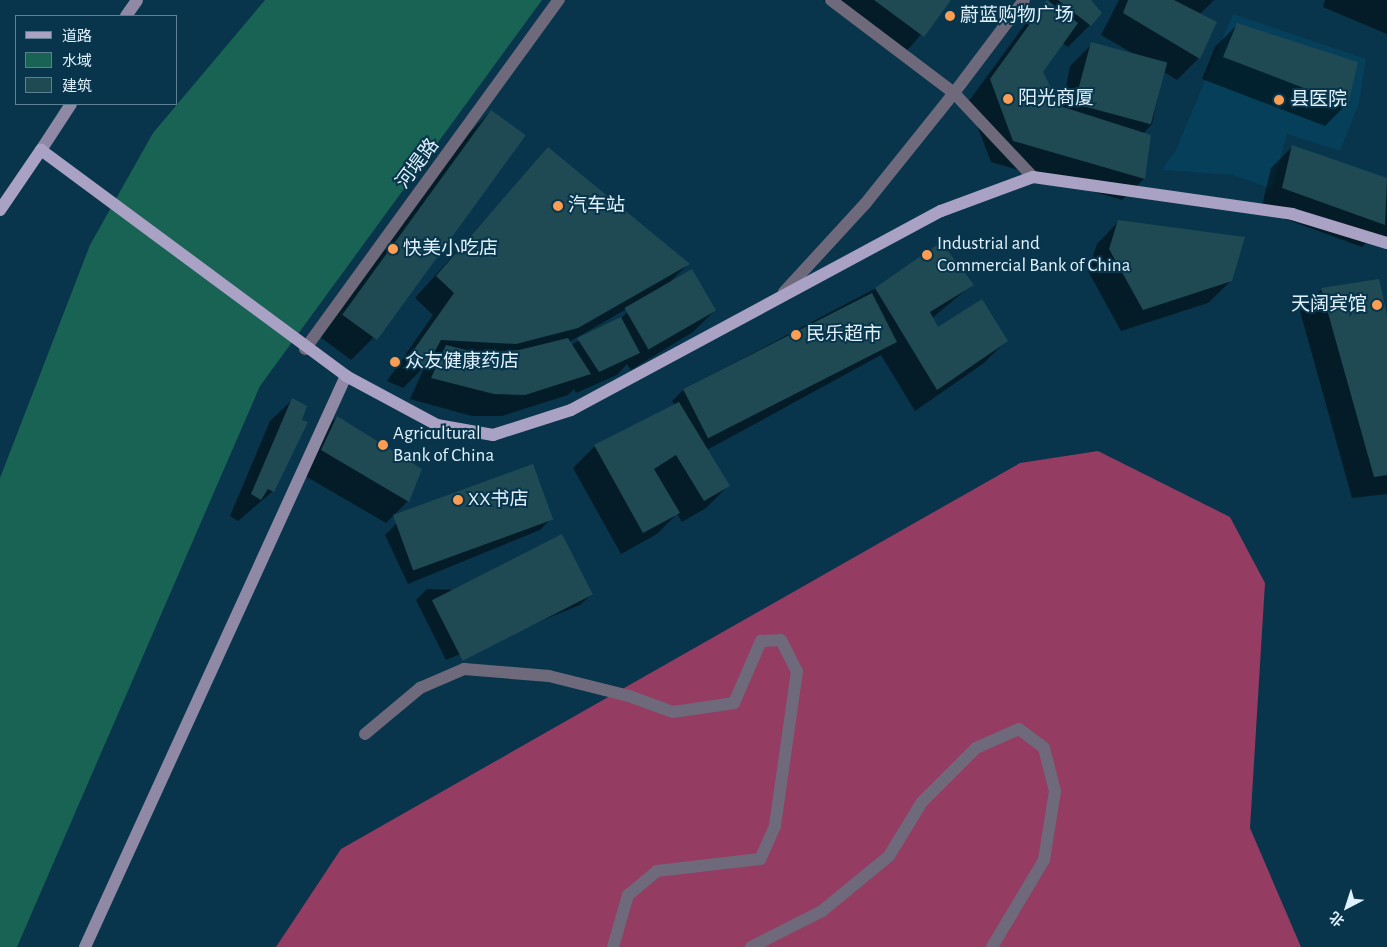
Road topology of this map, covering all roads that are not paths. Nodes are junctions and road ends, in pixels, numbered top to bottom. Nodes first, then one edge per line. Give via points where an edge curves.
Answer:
1 (137, 0) edge
2 (559, 0) edge
3 (831, 0) edge
4 (1024, 0) edge
5 (127, 15) edge
6 (954, 93) junction
7 (70, 105) edge
8 (41, 150) junction
9 (1033, 177) junction
10 (0, 210) edge
11 (1387, 243) edge
12 (784, 292) junction
13 (305, 348) junction
14 (346, 376) junction
15 (365, 734) dead end
16 (85, 947) edge
17 (613, 947) edge
18 (751, 947) edge
19 (992, 947) edge

1 - 5 main road
2 - 13 street, 河堤路
3 - 6 street
4 - 6 street
6 - 9 street
6 - 12 street via 865,204
7 - 8 main road
8 - 10 main road
8 - 13 main road
9 - 11 main road via 1292,214
9 - 12 main road via 941,211
12 - 14 main road via 571,410 493,435 437,425
13 - 14 main road
14 - 16 main road
15 - 17 street via 420,688 464,669 549,676 629,696 673,712 734,703 761,641 781,640 796,671 775,826 760,859 657,871 628,896
18 - 19 street via 822,911 889,856 922,802 976,748 1019,729 1044,748 1055,790 1044,860

